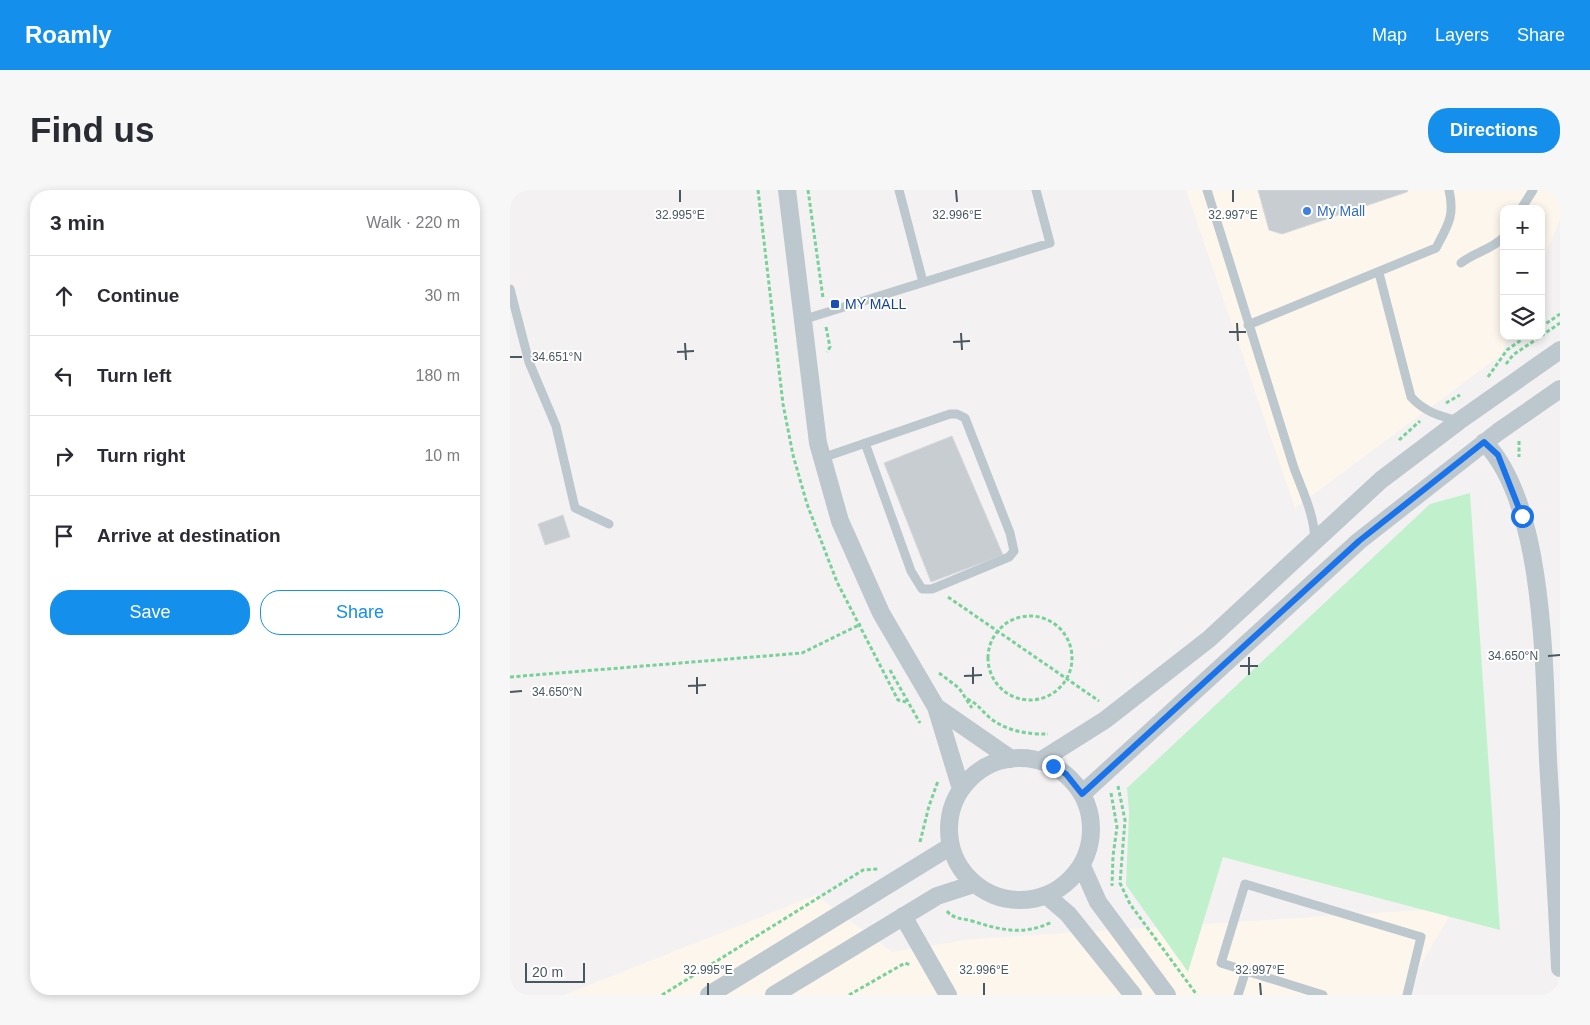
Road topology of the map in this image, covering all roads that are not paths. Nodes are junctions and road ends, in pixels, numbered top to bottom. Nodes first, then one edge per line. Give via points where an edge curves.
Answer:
1 (787, 190) edge
2 (899, 190) edge
3 (1036, 190) edge
4 (1207, 190) edge
5 (1450, 190) edge
6 (1533, 190) edge
7 (1524, 205) edge
8 (1500, 241) edge
9 (1461, 263) dead end
10 (1379, 273) junction
11 (923, 282) junction
12 (510, 289) edge
13 (802, 320) junction
14 (1248, 325) junction
15 (1560, 350) edge
16 (1560, 389) edge
17 (1459, 421) junction
18 (1484, 442) junction
19 (865, 443) junction
20 (822, 458) junction
21 (609, 524) dead end
22 (1316, 541) junction
23 (936, 707) junction
24 (1011, 759) junction
25 (1040, 761) junction
26 (961, 789) junction
27 (1082, 794) junction
28 (951, 846) junction
29 (1082, 866) junction
30 (974, 884) junction
31 (1047, 896) junction
32 (903, 916) junction
33 (1560, 968) edge
34 (1246, 970) junction
35 (709, 995) edge
36 (774, 995) edge
37 (948, 995) edge
38 (1133, 995) edge
39 (1167, 995) edge
40 (1238, 995) edge
41 (1323, 995) edge
42 (1407, 995) edge

1 - 13 street
2 - 11 lane
3 - 11 lane via 1050,243
4 - 14 lane
5 - 10 lane via 1451,219 1436,248
6 - 7 lane
8 - 9 lane
10 - 14 lane
10 - 17 lane via 1411,397 1437,416
11 - 13 lane
12 - 21 lane via 529,362 556,426 575,508
13 - 20 street
14 - 22 lane via 1309,506
15 - 17 street
16 - 18 street
17 - 22 street via 1381,480
18 - 27 street via 1359,541
18 - 33 street via 1498,455 1507,474 1532,557 1540,616
19 - 19 lane via 950,414 965,418 1014,551 1009,557 932,589 922,589 911,571
19 - 20 lane
20 - 23 street via 840,522 881,613
22 - 25 street via 1209,639 1105,720
23 - 24 street
23 - 26 street
24 - 25 street
24 - 26 street via 983,769
25 - 27 street via 1066,774
26 - 28 street via 950,816
27 - 29 street via 1092,825
28 - 30 street via 956,860
28 - 35 street
29 - 31 street via 1060,889
29 - 39 street via 1098,902
30 - 31 street via 987,892 1016,900
30 - 32 street via 937,896
31 - 38 street via 1068,914
32 - 36 street
32 - 37 street
34 - 40 lane
34 - 41 lane
34 - 42 lane via 1221,963 1245,884 1421,937

